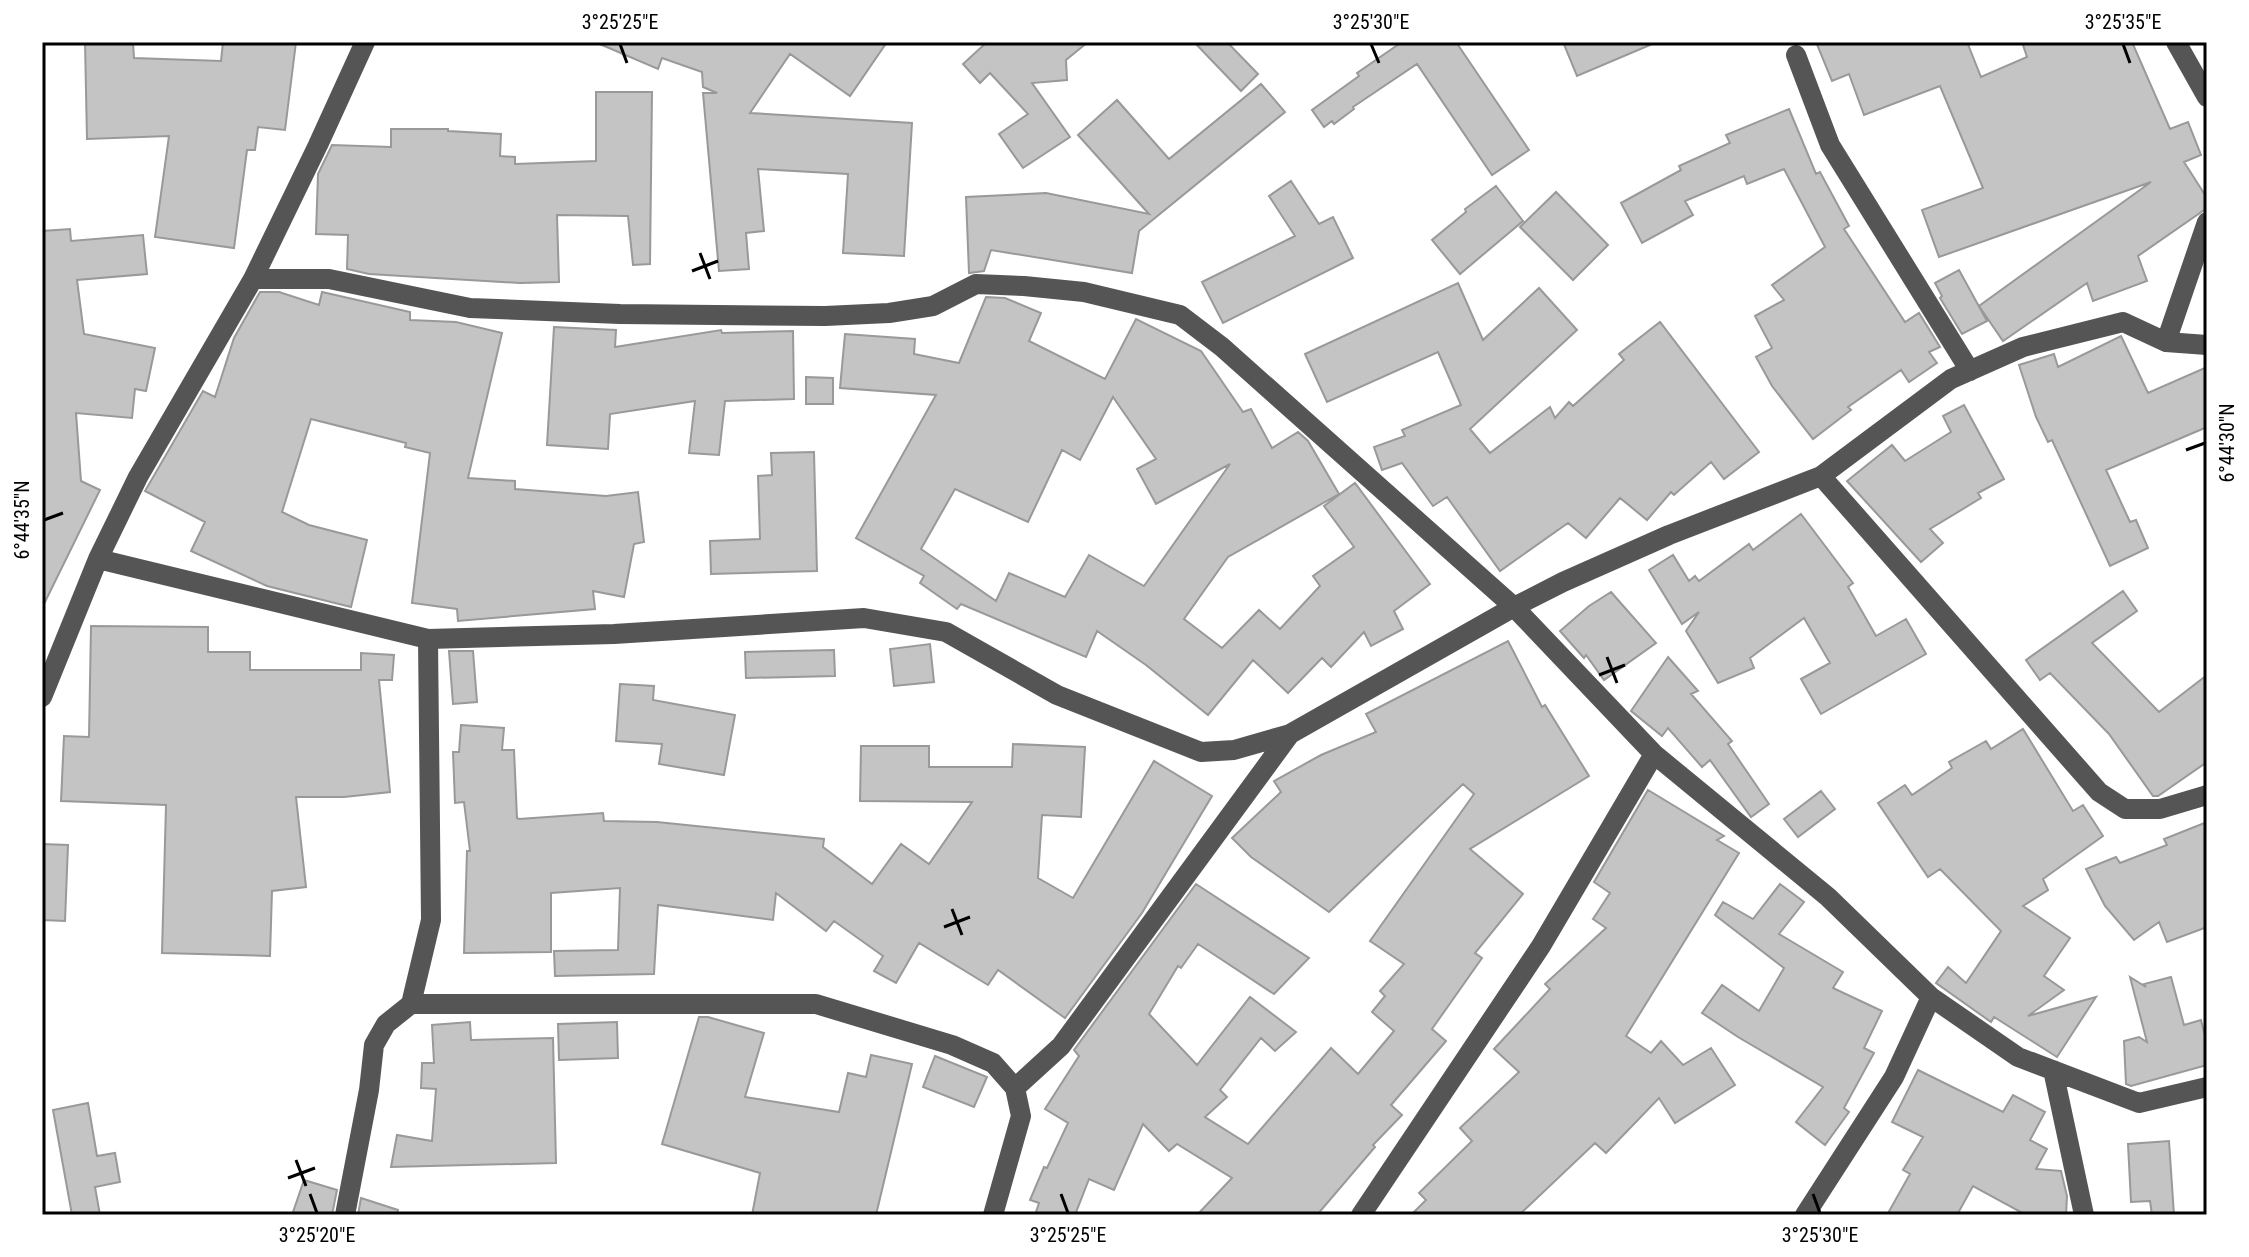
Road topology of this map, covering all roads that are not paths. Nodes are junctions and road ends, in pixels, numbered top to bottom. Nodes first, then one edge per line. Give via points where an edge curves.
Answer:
1 (365, 42) edge
2 (2176, 42) edge
3 (1796, 55) dead end
4 (2207, 97) edge
5 (2207, 222) edge
6 (253, 279) junction
7 (2166, 342) junction
8 (2207, 345) edge
9 (1970, 371) junction
10 (1821, 476) junction
11 (98, 559) junction
12 (1514, 607) junction
13 (428, 639) junction
14 (42, 697) edge
15 (1290, 734) junction
16 (1654, 754) junction
17 (2207, 795) edge
18 (1931, 997) junction
19 (411, 1004) junction
20 (2053, 1070) junction
21 (2207, 1087) edge
22 (1015, 1088) junction
23 (345, 1215) edge
24 (993, 1215) edge
25 (1361, 1215) edge
26 (1805, 1215) edge
27 (2084, 1215) edge

1 - 6 street
2 - 4 street
3 - 9 street via 1830,145
5 - 7 street
6 - 11 street via 138,477
6 - 12 street via 329,279 470,308 825,316 933,306 976,284 1084,292 1180,315
7 - 8 street
7 - 9 street via 2123,322 2023,347
9 - 10 street via 1951,379
10 - 12 street via 1669,535
10 - 17 street via 2099,792 2125,809 2160,809
11 - 13 street
11 - 14 street
12 - 15 street
12 - 16 street
13 - 15 street via 864,618 946,632 1057,695 1201,752 1234,750
13 - 19 street via 431,920
15 - 22 street via 1061,1046
16 - 18 street via 1828,897
16 - 25 street via 1541,946
18 - 20 street via 2018,1057
18 - 26 street via 1894,1077
19 - 22 street via 816,1004 952,1045 993,1063
19 - 23 street via 386,1024 374,1045
20 - 21 street via 2139,1103
20 - 27 street
22 - 24 street via 1021,1116

